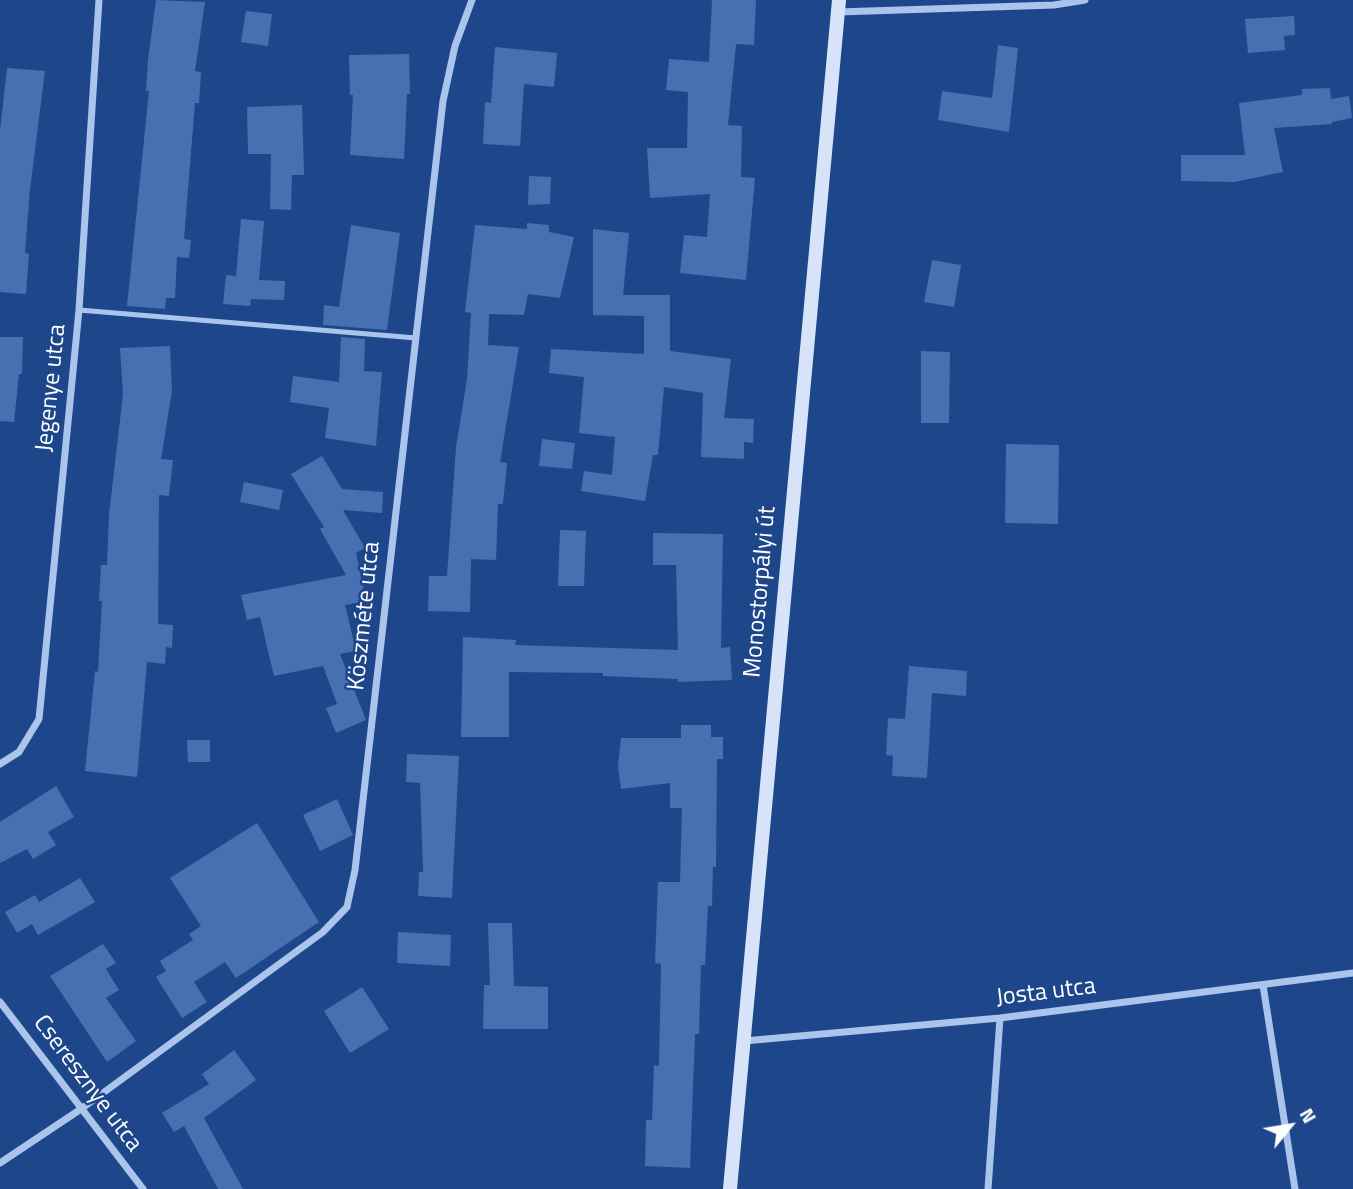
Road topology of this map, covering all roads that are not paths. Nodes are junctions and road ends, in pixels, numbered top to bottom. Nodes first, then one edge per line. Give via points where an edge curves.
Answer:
1 (99, 0) edge
2 (472, 0) edge
3 (1085, 0) edge
4 (838, 6) edge
5 (79, 310) junction
6 (416, 338) junction
7 (0, 764) edge
8 (1353, 973) edge
9 (1263, 985) junction
10 (0, 1002) edge
11 (1000, 1018) junction
12 (743, 1041) junction
13 (81, 1109) junction
14 (0, 1163) edge
15 (143, 1189) edge
16 (730, 1189) edge
17 (988, 1189) edge
18 (1295, 1189) edge

1 - 5 street, Jegenye utca
2 - 6 street, Köszméte utca via 455,46 443,101
3 - 4 street via 1054,5
4 - 12 street, Monostorpályi út
5 - 6 lane
5 - 7 street, Jegenye utca via 39,719 19,752
6 - 13 street, Köszméte utca via 355,870 346,908 323,932
8 - 9 street, Josta utca
9 - 11 street, Josta utca
9 - 18 street
10 - 13 street, Cseresznye utca
11 - 12 street, Josta utca
11 - 17 street
12 - 16 street, Monostorpályi út
13 - 14 street, Köszméte utca
13 - 15 street, Cseresznye utca

